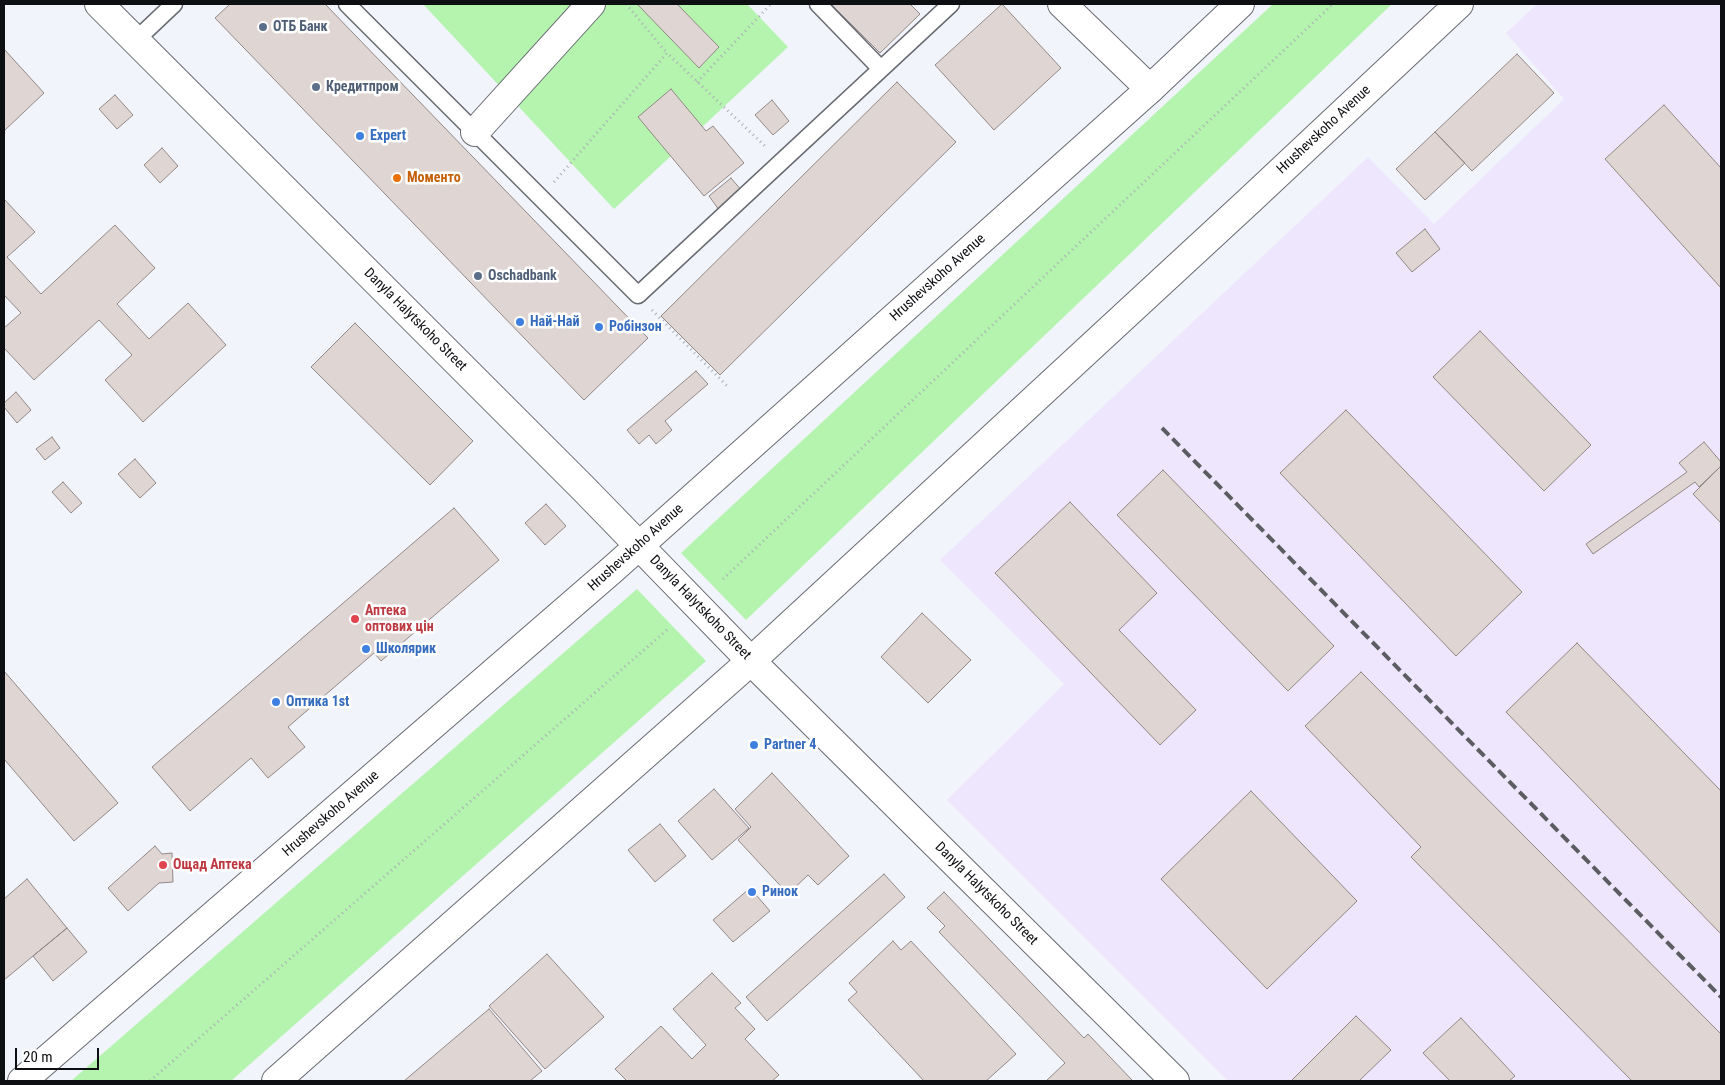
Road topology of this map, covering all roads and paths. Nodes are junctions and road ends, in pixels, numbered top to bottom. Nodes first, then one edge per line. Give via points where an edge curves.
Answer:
1 (100, 4) edge
2 (174, 4) edge
3 (347, 4) edge
4 (591, 4) edge
5 (626, 4) edge
6 (771, 4) edge
7 (818, 4) edge
8 (951, 4) edge
9 (1062, 4) edge
10 (1240, 4) edge
11 (1333, 4) edge
12 (1459, 4) edge
13 (136, 40) junction
14 (667, 53) junction
15 (881, 69) junction
16 (697, 82) junction
17 (1150, 89) junction
18 (475, 132) junction
19 (782, 162) junction
20 (540, 198) junction
21 (638, 295) junction
22 (729, 388) dead end
23 (640, 545) junction
24 (724, 579) dead end
25 (668, 629) dead end
26 (751, 661) junction
27 (22, 1081) edge
28 (150, 1081) edge
29 (276, 1081) edge
30 (1175, 1081) edge

1 - 13 main road, Danyla Halytskoho Street
2 - 13 lane
3 - 18 lane
4 - 18 main road
5 - 14 path
6 - 16 path
7 - 15 lane
8 - 15 lane
9 - 17 main road
10 - 17 main road, Hrushevskoho Avenue
11 - 24 path
12 - 26 main road, Hrushevskoho Avenue
13 - 23 main road, Danyla Halytskoho Street
14 - 16 path
14 - 20 path
15 - 19 lane
16 - 19 path
17 - 23 main road, Hrushevskoho Avenue
18 - 20 lane
19 - 21 lane
20 - 21 lane
21 - 22 path
23 - 26 main road, Danyla Halytskoho Street
23 - 27 main road, Hrushevskoho Avenue
25 - 28 path
26 - 29 main road, Hrushevskoho Avenue
26 - 30 main road, Danyla Halytskoho Street

